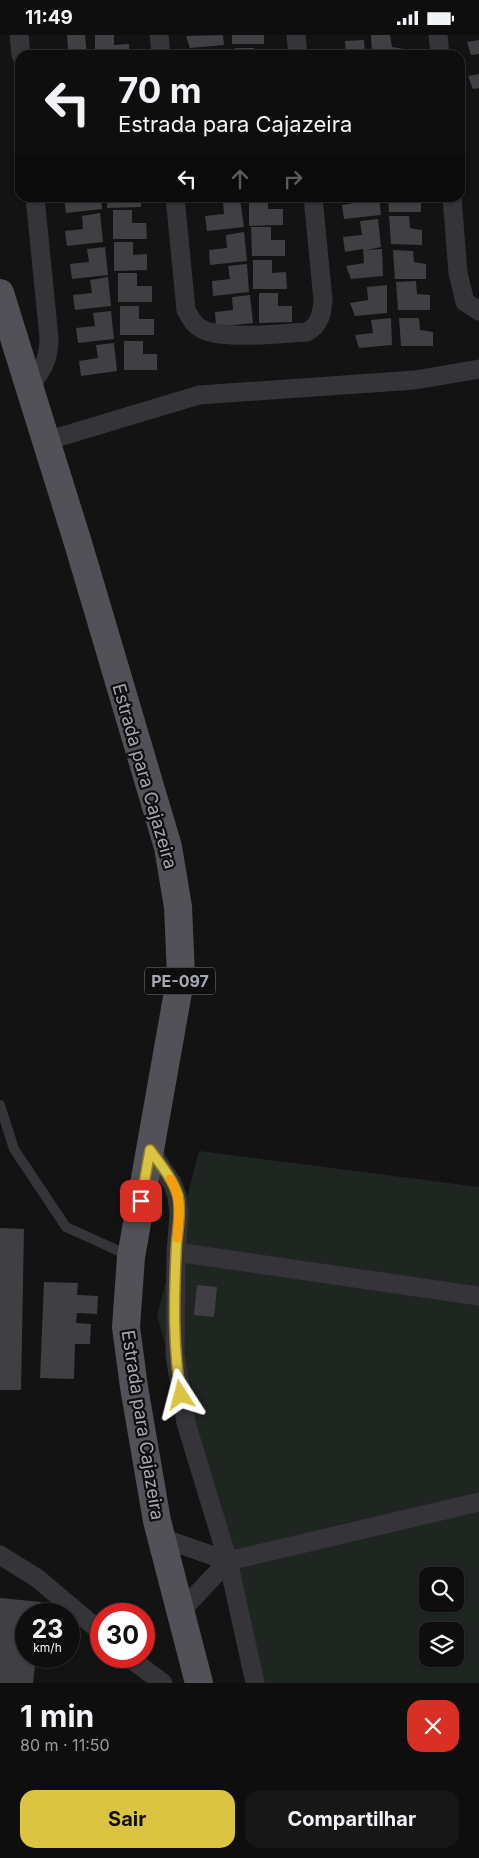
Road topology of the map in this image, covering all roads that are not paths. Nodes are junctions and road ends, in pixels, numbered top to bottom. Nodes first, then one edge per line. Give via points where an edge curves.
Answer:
1 (19, 35) edge
2 (159, 35) edge
3 (296, 35) edge
4 (438, 35) edge
5 (20, 50) edge
6 (160, 50) edge
7 (298, 50) edge
8 (440, 50) edge
9 (35, 202) edge
10 (175, 202) edge
11 (313, 202) edge
12 (452, 202) edge
13 (0, 293) edge
14 (479, 311) edge
15 (479, 369) edge
16 (30, 387) junction
17 (46, 441) junction
18 (0, 1105) edge
19 (150, 1150) junction
20 (176, 1252) junction
21 (131, 1257) junction
22 (479, 1296) edge
23 (479, 1502) edge
24 (162, 1538) junction
25 (0, 1555) edge
26 (228, 1561) junction
27 (181, 1611) junction
28 (90, 1623) edge
29 (143, 1668) edge
30 (162, 1683) edge
31 (199, 1683) edge
32 (255, 1683) edge

1 - 5 street
2 - 6 street
3 - 7 street
4 - 8 street
9 - 16 street via 49,354
10 - 11 street via 186,310 200,328 217,335 307,332 313,329 322,313 323,300
12 - 14 street via 462,293 465,303
13 - 16 main road, Estrada para Cajazeira / PE-097
15 - 17 street via 415,380 200,395
16 - 17 main road, Estrada para Cajazeira / PE-097
17 - 19 main road, Estrada para Cajazeira / PE-097 via 168,847 178,907 181,975
18 - 21 lane via 14,1149 66,1227
19 - 20 street via 178,1196 180,1214
19 - 21 main road, Estrada para Cajazeira / PE-097
20 - 22 street
20 - 26 street via 175,1355 186,1423
21 - 24 main road, Estrada para Cajazeira / PE-097 via 126,1327
23 - 26 street
24 - 26 street
24 - 27 main road, Estrada para Cajazeira / PE-097
25 - 28 street via 37,1578
26 - 27 street
26 - 32 street
27 - 31 main road, Estrada para Cajazeira / PE-097
29 - 30 street

